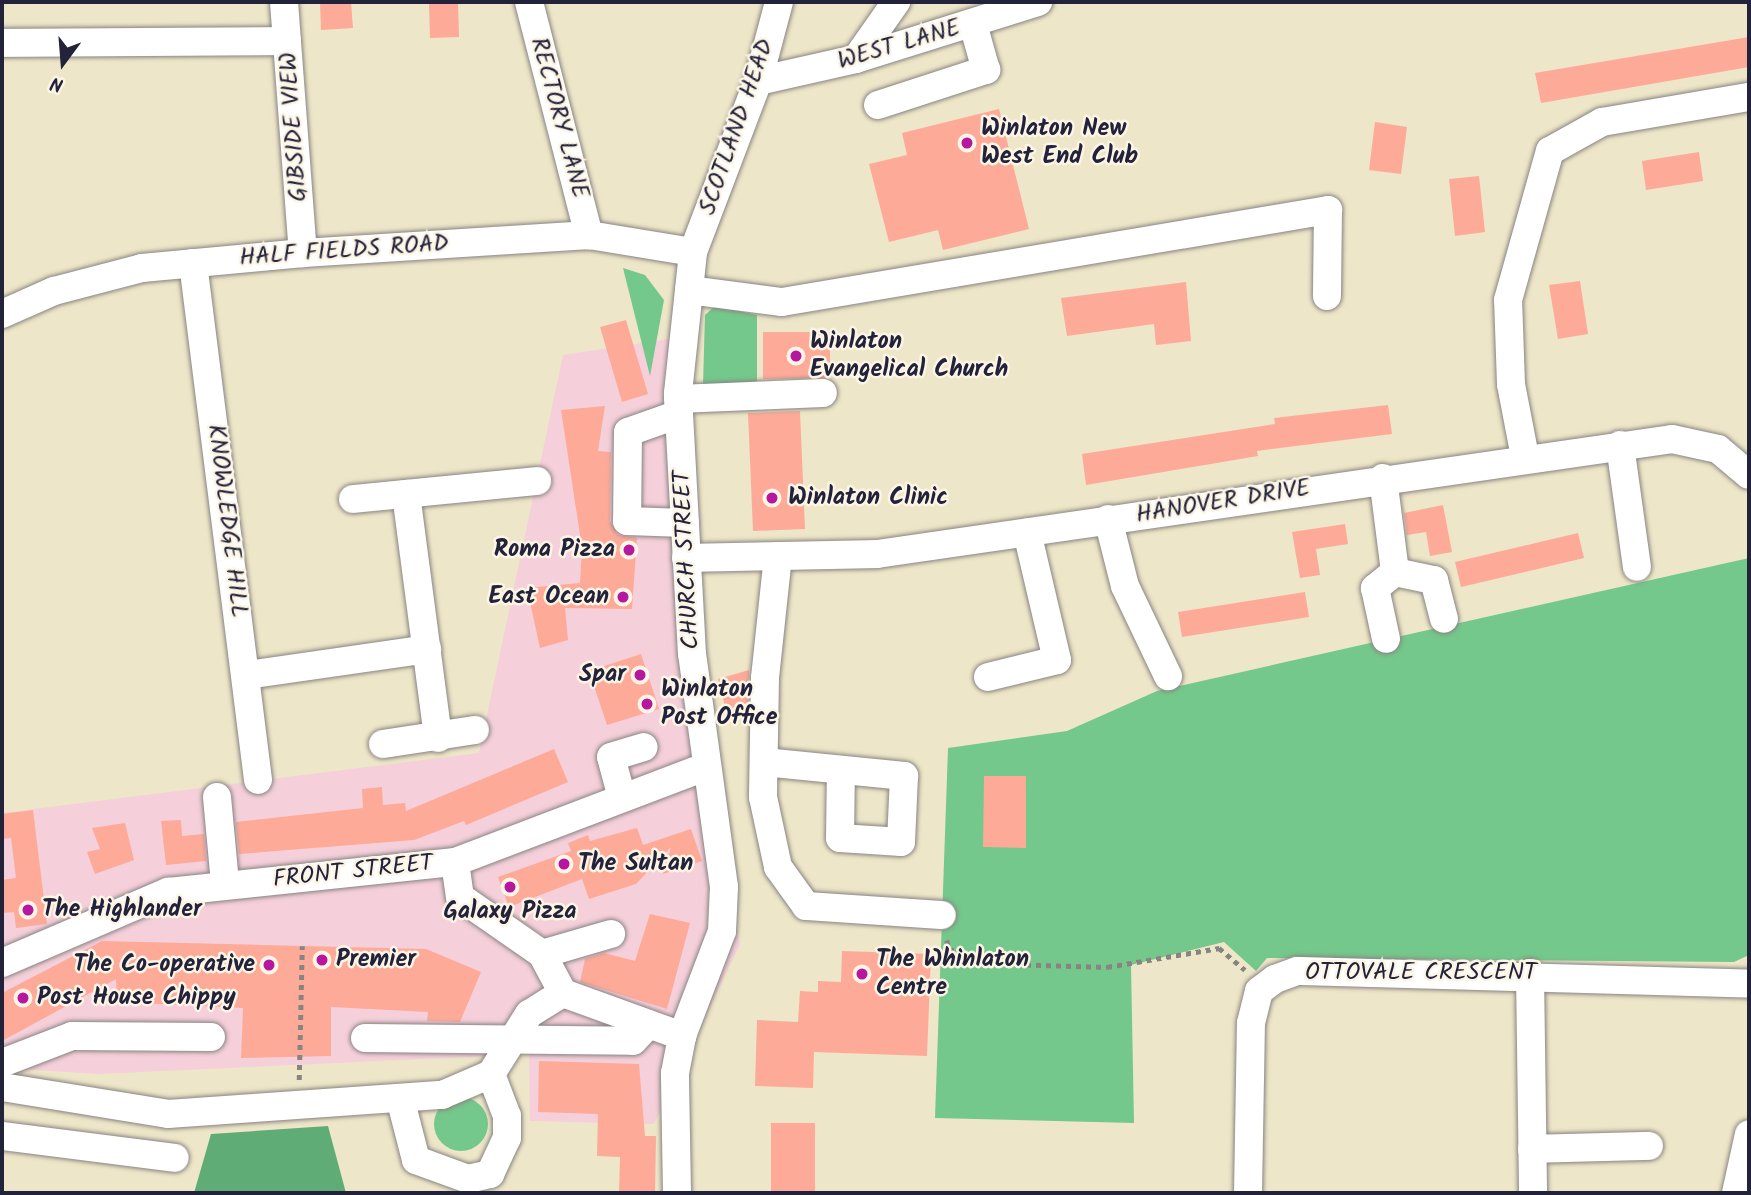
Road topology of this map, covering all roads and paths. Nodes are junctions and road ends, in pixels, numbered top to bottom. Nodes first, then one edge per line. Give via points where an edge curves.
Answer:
1 (284, 2) edge
2 (529, 2) edge
3 (779, 2) edge
4 (896, 2) edge
5 (1038, 2) edge
6 (973, 24) junction
7 (287, 41) junction
8 (2, 43) edge
9 (856, 59) junction
10 (758, 81) junction
11 (1749, 97) edge
12 (878, 105) dead end
13 (589, 235) junction
14 (693, 252) junction
15 (303, 253) junction
16 (193, 263) junction
17 (689, 290) junction
18 (1326, 296) dead end
19 (2, 314) edge
20 (823, 393) dead end
21 (678, 406) junction
22 (1620, 445) junction
23 (1525, 457) junction
24 (1749, 475) edge
25 (1383, 478) junction
26 (537, 481) dead end
27 (405, 494) junction
28 (352, 499) dead end
29 (1108, 519) junction
30 (685, 523) junction
31 (1027, 531) junction
32 (778, 556) junction
33 (687, 558) junction
34 (1637, 567) dead end
35 (1395, 572) junction
36 (1444, 619) dead end
37 (1386, 639) dead end
38 (427, 649) junction
39 (247, 675) junction
40 (1168, 676) dead end
41 (988, 677) dead end
42 (475, 730) dead end
43 (438, 738) junction
44 (383, 744) dead end
45 (644, 747) dead end
46 (764, 762) junction
47 (703, 768) junction
48 (841, 770) dead end
49 (258, 780) dead end
50 (217, 797) dead end
51 (622, 798) junction
52 (455, 862) junction
53 (225, 884) junction
54 (942, 915) joint
55 (611, 934) dead end
56 (302, 946) dead end
57 (542, 954) junction
58 (2, 963) edge
59 (1530, 974) junction
60 (1749, 984) edge
61 (1259, 991) junction
62 (563, 993) junction
63 (649, 1024) junction
64 (682, 1036) junction
65 (212, 1037) dead end
66 (365, 1038) dead end
67 (508, 1044) junction
68 (2, 1063) edge
69 (491, 1074) junction
70 (2, 1087) edge
71 (400, 1098) junction
72 (299, 1106) junction
73 (1749, 1134) edge
74 (2, 1136) edge
75 (1649, 1146) dead end
76 (1532, 1149) junction
77 (175, 1158) dead end
78 (677, 1193) edge
79 (1248, 1193) edge
80 (1533, 1193) edge
81 (1736, 1193) edge

1 - 7 street, GIBSIDE VIEW
2 - 13 street, RECTORY LANE
3 - 10 street, SCOTLAND HEAD
4 - 9 street
5 - 6 street, WEST LANE
6 - 9 street, WEST LANE
6 - 12 street via 986,70
7 - 8 street
7 - 15 street, GIBSIDE VIEW
9 - 10 street, WEST LANE
10 - 14 street, SCOTLAND HEAD
11 - 23 street via 1602,122 1550,151 1508,300 1511,384
13 - 14 street, HALF FIELDS ROAD
13 - 15 street, HALF FIELDS ROAD
14 - 17 street, CHURCH STREET
15 - 16 street, HALF FIELDS ROAD
16 - 19 street, HALF FIELDS ROAD via 54,290
16 - 39 street, KNOWLEDGE HILL
17 - 18 street via 782,302 1328,210
17 - 21 street, CHURCH STREET
20 - 21 street
21 - 30 street, CHURCH STREET
21 - 30 street via 628,432 626,521
22 - 23 street, HANOVER DRIVE
22 - 24 street, HANOVER DRIVE via 1672,439 1718,449
22 - 34 street
23 - 25 street, HANOVER DRIVE
25 - 29 street, HANOVER DRIVE
25 - 35 street
26 - 27 street
27 - 28 street
27 - 38 street
29 - 31 street, HANOVER DRIVE
29 - 40 street via 1125,586
30 - 33 street, CHURCH STREET
31 - 32 street, HANOVER DRIVE via 877,554
31 - 41 street via 1056,660
32 - 33 street, HANOVER DRIVE
32 - 46 street
33 - 47 street, CHURCH STREET
35 - 36 street via 1434,580
35 - 37 street via 1375,588
38 - 39 street
38 - 43 street
39 - 49 street, KNOWLEDGE HILL
42 - 43 street
43 - 44 street
45 - 51 street via 611,757
46 - 48 street
46 - 54 street via 763,797 778,867 806,906
47 - 51 street, FRONT STREET
47 - 64 street, CHURCH STREET via 722,844 722,931
50 - 53 street
51 - 52 street, FRONT STREET
52 - 53 street, FRONT STREET
52 - 57 street via 460,897
53 - 58 street, FRONT STREET via 142,899
54 - 61 path via 949,949 1006,964 1107,967 1219,948
55 - 57 street
56 - 72 path
57 - 62 street
59 - 60 street, OTTOVALE CRESCENT
59 - 61 street, OTTOVALE CRESCENT via 1297,971
59 - 76 street
61 - 79 street via 1251,1023
62 - 63 street
62 - 67 street via 529,1014
63 - 64 street
63 - 67 street via 633,1041
64 - 78 street, CHURCH STREET via 675,1073
65 - 68 street via 72,1036
66 - 67 street
67 - 69 street
69 - 71 street via 442,1096
69 - 71 street via 507,1116 503,1159 490,1174 468,1180 416,1160
70 - 72 street via 168,1114
71 - 72 street
73 - 81 street
74 - 77 street
75 - 76 street
76 - 80 street

